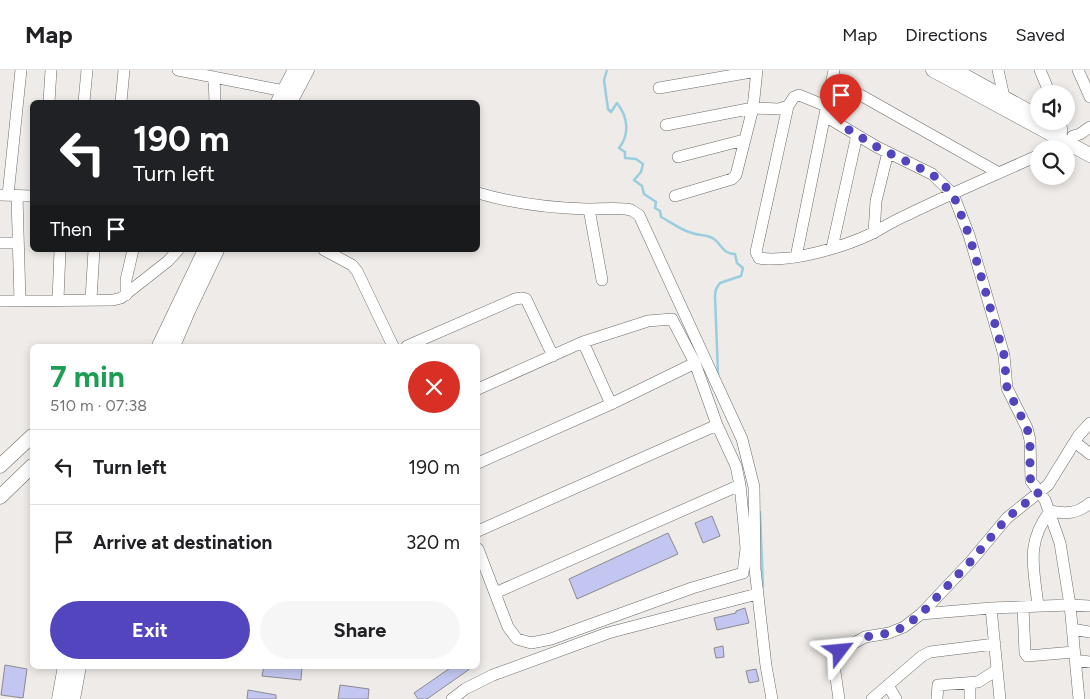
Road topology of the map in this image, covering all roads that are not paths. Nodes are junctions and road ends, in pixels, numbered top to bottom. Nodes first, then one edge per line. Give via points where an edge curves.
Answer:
1 (20, 70) edge
2 (51, 70) edge
3 (87, 70) edge
4 (124, 70) edge
5 (178, 70) edge
6 (295, 70) edge
7 (307, 70) edge
8 (933, 70) edge
9 (954, 70) edge
10 (998, 70) edge
11 (1040, 70) edge
12 (1078, 70) edge
13 (757, 71) edge
14 (207, 74) edge
15 (833, 75) edge
16 (1046, 85) edge
17 (659, 88) dead end
18 (1004, 97) junction
19 (1090, 97) edge
20 (284, 99) edge
21 (49, 100) edge
22 (84, 100) edge
23 (121, 100) edge
24 (214, 100) edge
25 (788, 106) junction
26 (753, 108) junction
27 (825, 111) junction
28 (1030, 112) edge
29 (666, 125) dead end
30 (1090, 126) edge
31 (1065, 132) edge
32 (857, 135) junction
33 (744, 140) junction
34 (1090, 145) edge
35 (888, 152) junction
36 (1090, 155) edge
37 (678, 157) dead end
38 (1030, 158) edge
39 (999, 173) junction
40 (480, 194) edge
41 (953, 194) junction
42 (8, 195) edge
43 (30, 196) edge
44 (675, 196) dead end
45 (589, 209) junction
46 (874, 233) junction
47 (0, 243) edge
48 (18, 243) junction
49 (832, 248) junction
50 (60, 252) edge
51 (94, 252) edge
52 (133, 252) edge
53 (176, 252) edge
54 (204, 252) edge
55 (216, 252) edge
56 (328, 252) edge
57 (796, 257) junction
58 (602, 280) dead end
59 (126, 295) junction
60 (91, 299) junction
61 (58, 300) junction
62 (0, 301) edge
63 (20, 301) junction
64 (583, 342) junction
65 (160, 344) edge
66 (174, 344) edge
67 (392, 344) edge
68 (413, 344) edge
69 (553, 356) junction
70 (695, 363) junction
71 (480, 388) edge
72 (611, 404) junction
73 (1090, 423) edge
74 (718, 425) junction
75 (30, 438) edge
76 (1075, 442) junction
77 (1090, 454) edge
78 (480, 462) edge
79 (0, 466) edge
80 (30, 468) edge
81 (740, 485) junction
82 (1038, 493) junction
83 (0, 497) edge
84 (1090, 504) edge
85 (1050, 511) junction
86 (480, 530) edge
87 (480, 554) edge
88 (495, 592) junction
89 (758, 594) junction
90 (1070, 605) junction
91 (1038, 606) junction
92 (1090, 606) edge
93 (1023, 607) junction
94 (991, 608) junction
95 (921, 614) junction
96 (1072, 630) junction
97 (1090, 632) edge
98 (995, 644) junction
99 (1074, 656) junction
100 (1090, 662) edge
101 (64, 669) edge
102 (78, 669) edge
103 (997, 670) junction
104 (970, 683) junction
105 (888, 685) junction
106 (457, 697) edge
107 (58, 699) edge
108 (73, 699) edge
109 (772, 699) edge
110 (839, 699) edge
111 (872, 699) edge
112 (896, 699) edge
113 (936, 699) edge
114 (970, 699) edge
115 (1000, 699) edge
116 (1079, 699) edge

1 - 42 street
2 - 21 street
3 - 22 street
4 - 23 street
5 - 14 street
6 - 20 main road
7 - 20 main road
8 - 31 main road
9 - 18 main road
10 - 18 street
11 - 16 street
12 - 19 street
13 - 17 street
13 - 26 street
14 - 20 street
14 - 24 street
15 - 27 street
15 - 39 street
18 - 28 main road
25 - 26 street
25 - 27 street via 799,95
25 - 57 street via 756,252 759,258 769,260
26 - 29 street
26 - 33 street
27 - 32 street
27 - 57 street
30 - 31 street via 1080,134
31 - 34 main road
31 - 36 main road
32 - 35 street
32 - 49 street
33 - 37 street
33 - 44 street via 734,178
35 - 41 street via 932,174
35 - 46 street via 876,201
38 - 39 street
39 - 41 street
40 - 45 street via 544,206
41 - 46 street
41 - 82 street via 969,235 1004,355 1007,388 1027,428 1030,478
42 - 43 street
42 - 48 street
45 - 58 street
45 - 89 street via 626,208 639,215 742,439 754,487
46 - 49 street
47 - 48 street
48 - 63 street
49 - 57 street
50 - 61 street
51 - 60 street
52 - 59 street
53 - 59 street
54 - 65 main road
55 - 66 main road
56 - 67 street via 352,265 357,272
59 - 60 street via 113,300
60 - 61 street
61 - 63 street
62 - 63 street
64 - 69 street
64 - 70 street via 648,321 672,319
64 - 72 street
68 - 69 street via 521,298 526,299
69 - 71 street
70 - 72 street
70 - 74 street
72 - 78 street
73 - 76 street
74 - 81 street via 736,466
74 - 86 street
75 - 79 main road
76 - 77 street
76 - 82 street via 1048,485
80 - 83 main road
81 - 88 street
81 - 88 street via 746,549 743,573 541,642 517,640
82 - 85 street
82 - 95 street via 1007,518
84 - 85 street via 1071,514
85 - 90 street via 1060,543
85 - 91 street via 1038,529 1032,552
87 - 88 street
89 - 106 street via 608,633 493,675 465,689
89 - 109 street
90 - 91 street
90 - 92 street
90 - 96 street
91 - 93 street
93 - 94 street
93 - 99 street via 1027,656
94 - 95 street
94 - 98 street
95 - 110 street via 904,627 865,637 840,651 834,665
96 - 97 street
96 - 99 street
98 - 103 street
98 - 105 street via 930,652
99 - 100 street
99 - 116 street
101 - 107 main road
102 - 108 main road
103 - 104 street via 978,682
103 - 115 street
104 - 113 street via 938,685
104 - 114 street
105 - 111 street
105 - 112 street

